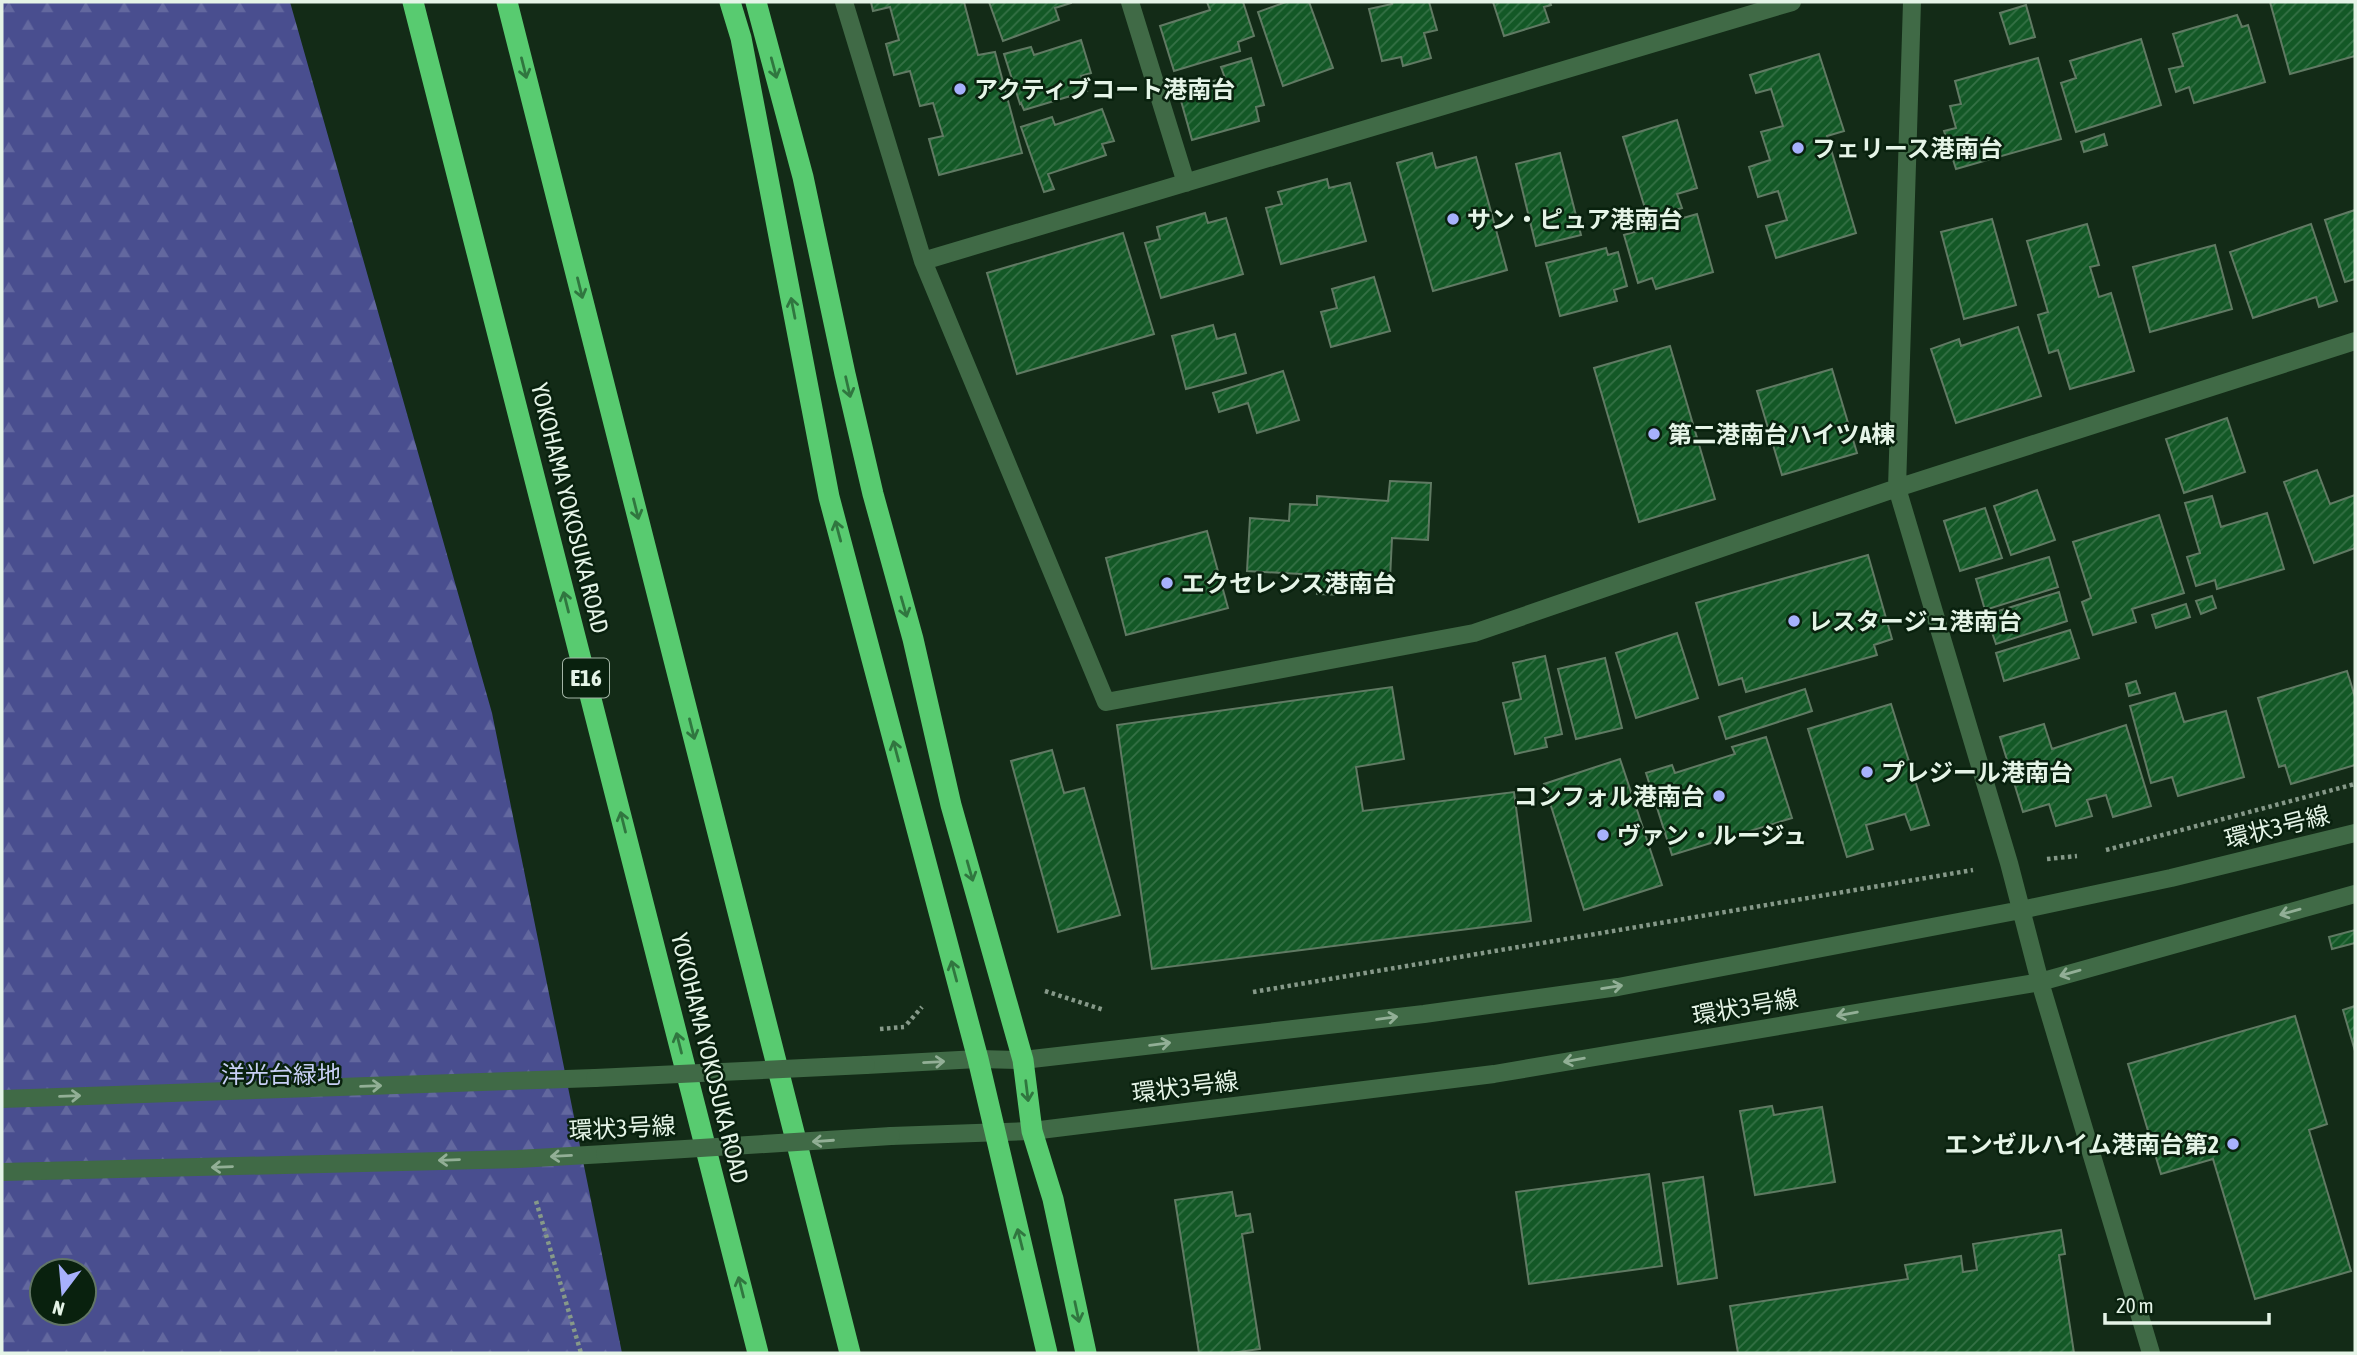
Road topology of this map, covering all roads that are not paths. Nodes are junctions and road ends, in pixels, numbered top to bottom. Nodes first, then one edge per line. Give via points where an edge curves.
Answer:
1 (413, 2) edge
2 (507, 2) edge
3 (730, 2) edge
4 (756, 2) edge
5 (844, 2) edge
6 (1130, 2) edge
7 (1792, 2) edge
8 (1912, 2) edge
9 (1186, 183) junction
10 (923, 261) junction
11 (2355, 341) edge
12 (1897, 488) junction
13 (2355, 833) edge
14 (2355, 894) edge
15 (2021, 910) junction
16 (2040, 982) junction
17 (978, 1059) junction
18 (1023, 1060) junction
19 (2, 1099) edge
20 (1032, 1131) junction
21 (994, 1132) junction
22 (2, 1172) edge
23 (758, 1353) edge
24 (850, 1353) edge
25 (1047, 1353) edge
26 (1086, 1353) edge
27 (2151, 1353) edge

23 -> 1 highway, YOKOHAMA YOKOSUKA ROAD / E16
2 -> 24 highway
17 -> 3 highway via 829,496 741,38
4 -> 18 highway via 803,177 873,494 913,639 951,805
5 - 10 street
6 - 9 street
7 - 9 street
8 - 12 street
9 - 10 street
10 - 12 street via 1105,702 1474,633
11 - 12 street
12 - 15 street
13 - 15 street, 環状3号線
14 -> 16 street, 環状3号線
15 - 16 street
18 -> 15 street, 環状3号線 via 1618,987
16 -> 20 street, 環状3号線 via 1494,1074
16 - 27 street
17 - 18 street, 環状3号線
19 -> 17 street, 環状3号線, bridge
17 - 21 highway
18 -> 20 highway
20 - 21 street, 環状3号線
20 -> 26 highway via 1053,1199
21 -> 22 street, 環状3号線, bridge via 517,1159
25 -> 21 highway

